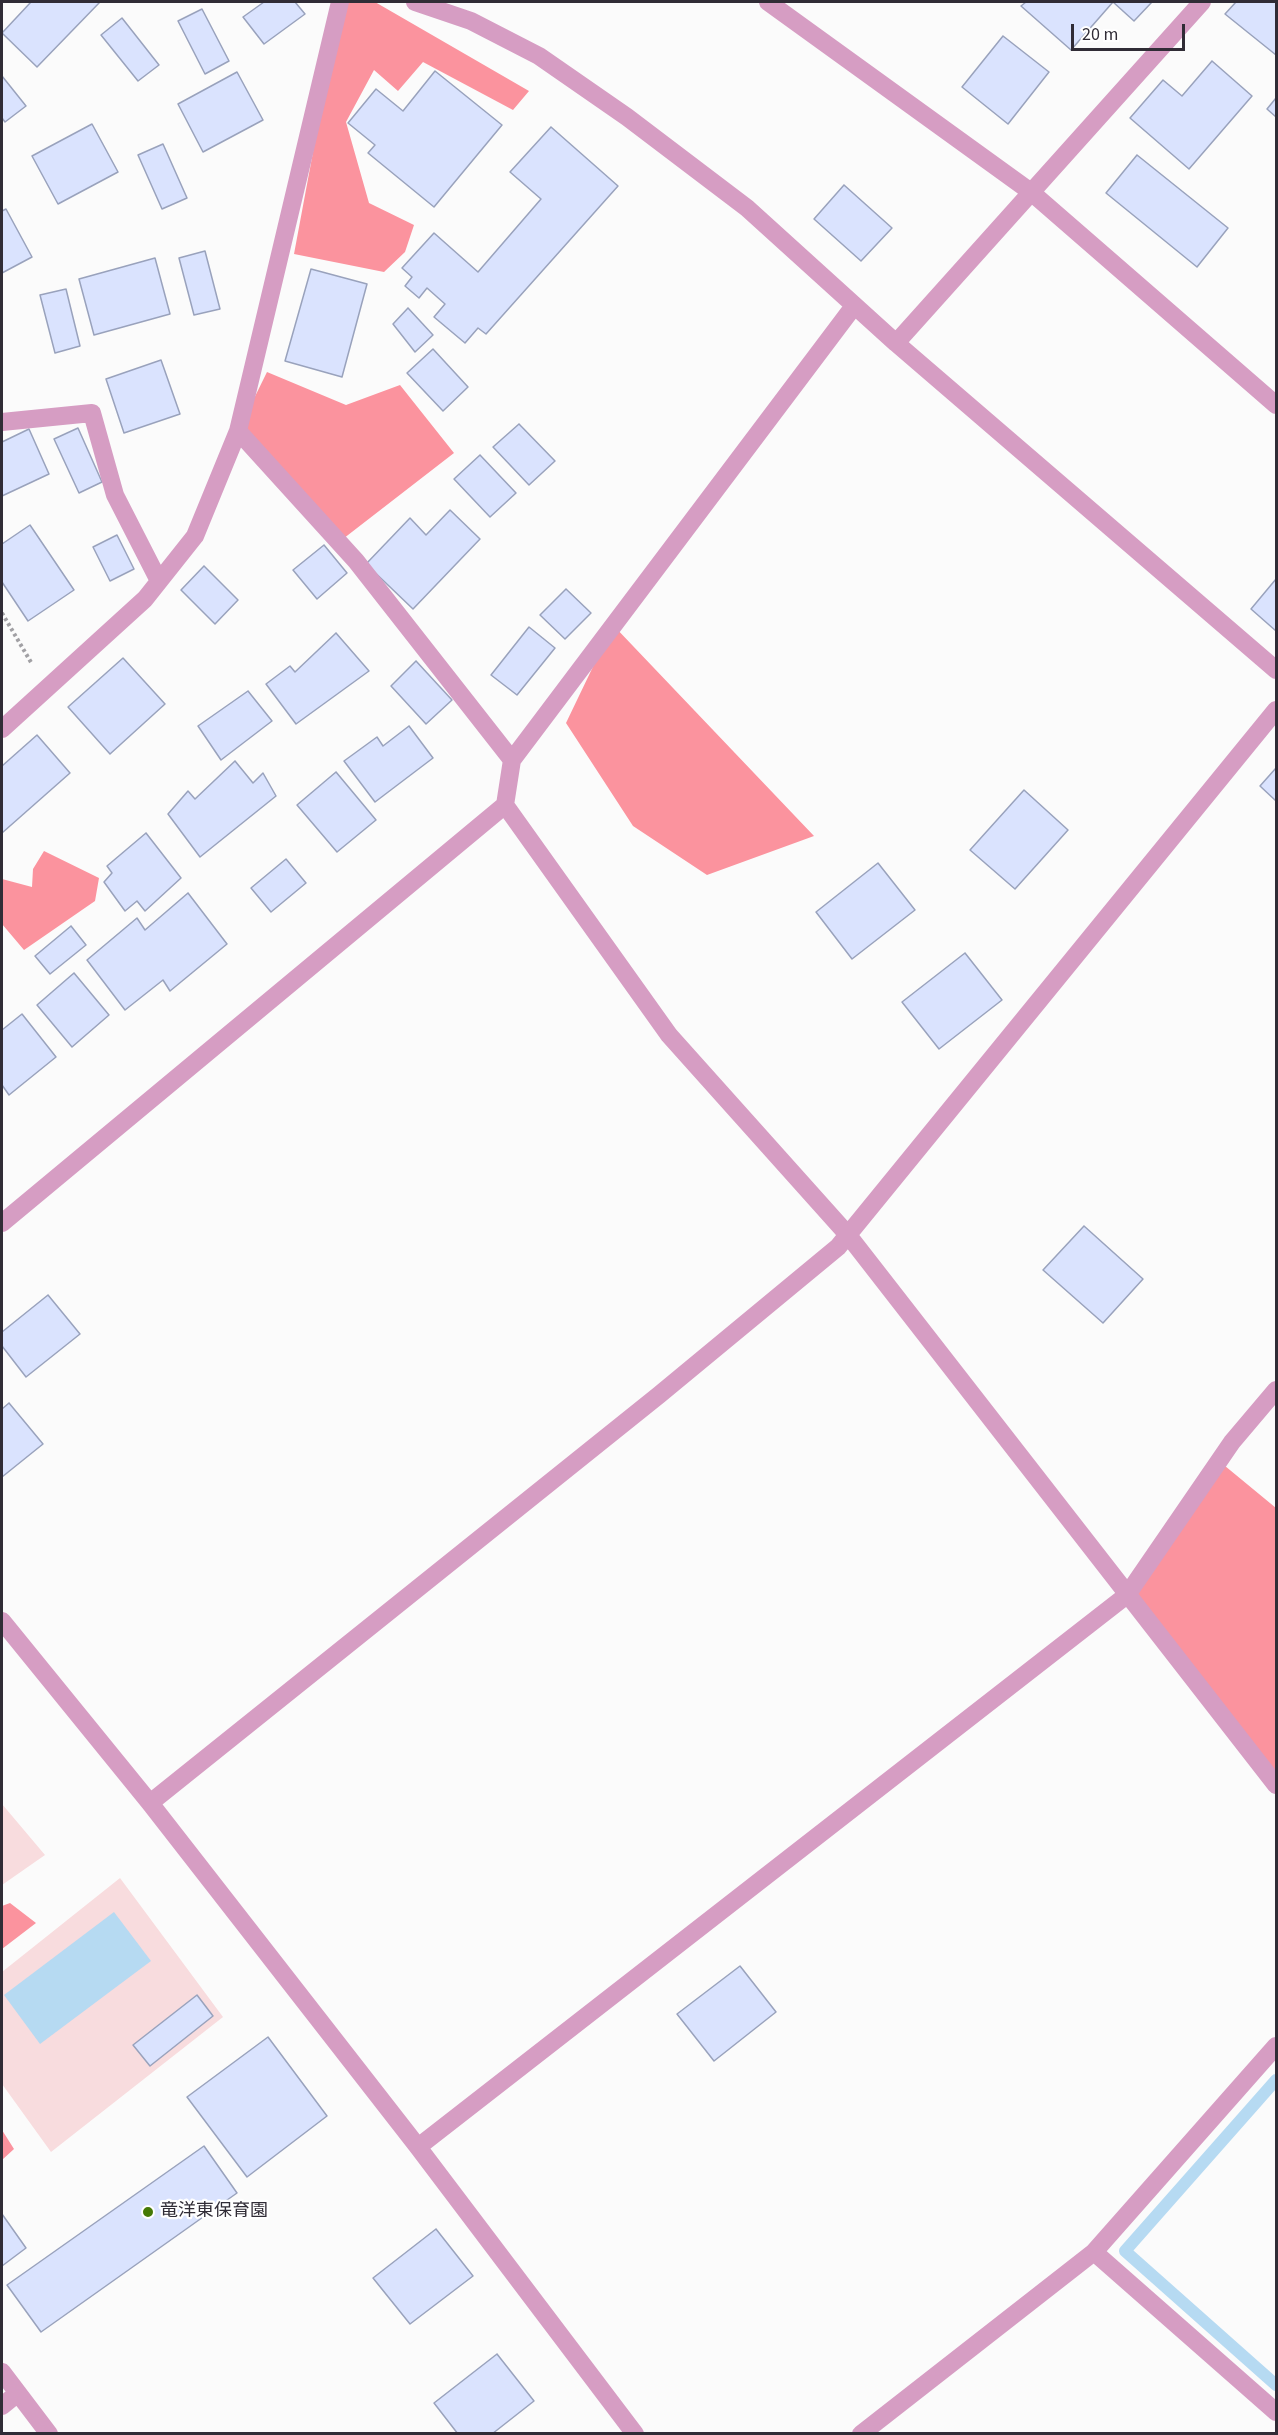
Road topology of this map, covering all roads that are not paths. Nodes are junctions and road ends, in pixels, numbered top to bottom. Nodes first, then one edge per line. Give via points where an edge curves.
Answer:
1 (340, 2) edge
2 (415, 2) edge
3 (768, 2) edge
4 (1202, 2) edge
5 (1031, 192) junction
6 (854, 306) junction
7 (896, 343) junction
8 (1276, 405) edge
9 (2, 422) edge
10 (238, 430) junction
11 (159, 581) junction
12 (1276, 670) edge
13 (1276, 710) edge
14 (2, 729) edge
15 (512, 760) junction
16 (505, 806) junction
17 (2, 1223) edge
18 (848, 1235) junction
19 (1276, 1390) edge
20 (1127, 1595) junction
21 (2, 1621) edge
22 (1276, 1785) edge
23 (150, 1803) junction
24 (1276, 2046) edge
25 (418, 2147) junction
26 (1094, 2252) junction
27 (2, 2372) edge
28 (18, 2393) junction
29 (2, 2406) edge
30 (1276, 2412) edge
31 (628, 2431) edge
32 (49, 2433) edge
33 (861, 2433) edge

1 - 10 street
2 - 6 street via 504,37 578,83 747,208
3 - 5 street
4 - 5 street
5 - 7 street
5 - 8 street
6 - 7 street
6 - 15 street
7 - 12 street
9 - 11 street via 92,413 115,495
10 - 11 street via 195,536
10 - 15 street via 356,561
11 - 14 street via 145,599
13 - 18 street
15 - 16 street
16 - 17 street
16 - 18 street via 669,1035
18 - 20 street
18 - 23 street via 659,1395
19 - 20 street via 1232,1442
20 - 22 street
20 - 25 street
21 - 23 street
23 - 25 street
24 - 26 street
25 - 31 street
26 - 30 street
26 - 33 street
27 - 28 street
28 - 29 street
28 - 32 street

